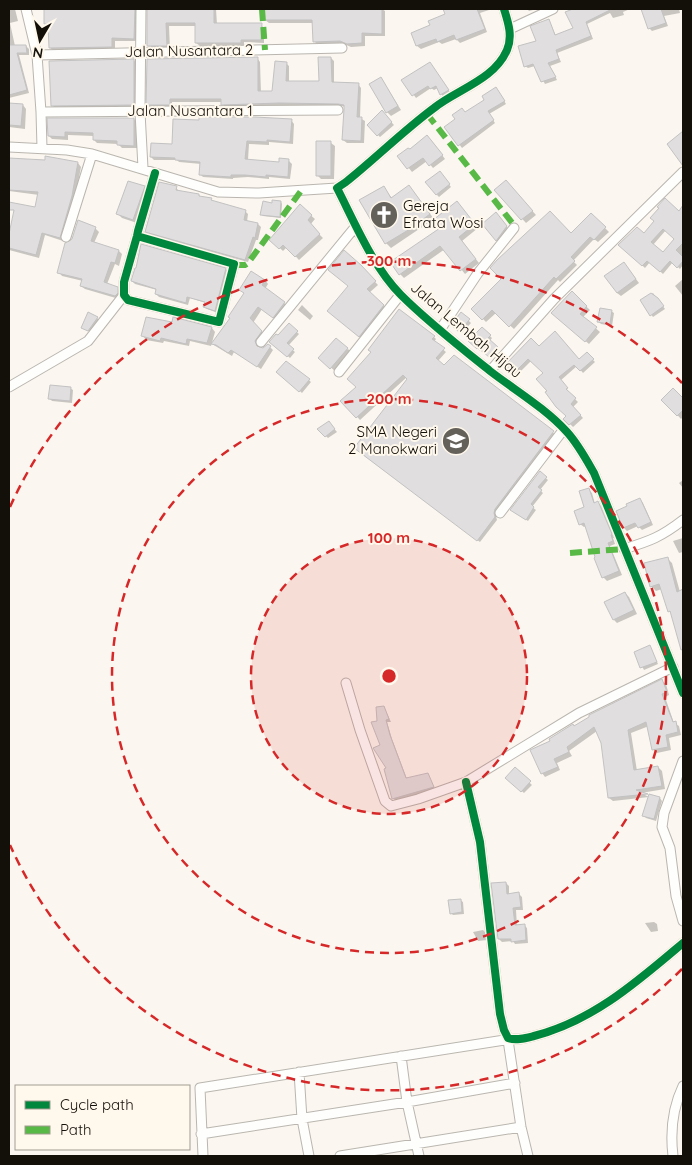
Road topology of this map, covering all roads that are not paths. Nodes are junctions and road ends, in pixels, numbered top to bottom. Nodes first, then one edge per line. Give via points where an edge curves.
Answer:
1 (26, 9) edge
2 (141, 9) edge
3 (504, 9) edge
4 (553, 9) edge
5 (510, 29) junction
6 (342, 48) dead end
7 (141, 52) junction
8 (37, 55) junction
9 (338, 110) dead end
10 (42, 112) junction
11 (140, 112) junction
12 (9, 147) edge
13 (42, 148) junction
14 (92, 154) junction
15 (143, 168) junction
16 (155, 172) junction
17 (683, 172) edge
18 (337, 188) junction
19 (356, 226) junction
20 (514, 228) dead end
21 (66, 236) dead end
22 (137, 236) junction
23 (124, 295) junction
24 (400, 295) junction
25 (440, 330) junction
26 (261, 342) dead end
27 (490, 370) junction
28 (339, 372) dead end
29 (9, 387) edge
30 (566, 431) junction
31 (500, 513) dead end
32 (683, 520) edge
33 (624, 549) junction
34 (673, 667) junction
35 (346, 683) dead end
36 (683, 693) edge
37 (683, 761) edge
38 (466, 782) junction
39 (683, 870) edge
40 (673, 874) junction
41 (683, 921) edge
42 (683, 942) edge
43 (510, 1040) junction
44 (401, 1056) junction
45 (299, 1072) junction
46 (515, 1083) junction
47 (683, 1086) edge
48 (407, 1102) junction
49 (302, 1119) junction
50 (521, 1128) junction
51 (201, 1134) junction
52 (416, 1144) junction
53 (203, 1156) edge
54 (309, 1156) edge
55 (340, 1156) edge
56 (418, 1156) edge
57 (528, 1156) edge
58 (673, 1156) edge

1 - 8 street
2 - 7 street
3 - 5 street
4 - 5 street
5 - 18 street via 507,49 490,72 436,106
6 - 7 street, Jalan Nusantara 2
7 - 8 street, Jalan Nusantara 2
7 - 11 street
8 - 10 street
9 - 11 street, Jalan Nusantara 1
10 - 11 street, Jalan Nusantara 1
10 - 13 street
11 - 15 street
12 - 13 street
13 - 14 street
14 - 15 street
14 - 21 street
15 - 16 street
16 - 18 street via 218,192
16 - 22 street
17 - 27 street via 554,300
18 - 19 street, Jalan Lembah Hijau
19 - 24 street, Jalan Lembah Hijau
19 - 26 street
20 - 25 street via 478,273
22 - 23 street via 124,282
22 - 23 street via 235,265 219,322 128,300
23 - 29 street via 88,342
24 - 25 street, Jalan Lembah Hijau
24 - 28 street
25 - 27 street, Jalan Lembah Hijau
27 - 30 street, Jalan Lembah Hijau
30 - 31 street
30 - 33 street, Jalan Lembah Hijau via 594,473
32 - 33 street via 652,540
33 - 34 street, Jalan Lembah Hijau
34 - 36 street, Jalan Lembah Hijau
34 - 38 street via 578,713
35 - 38 street via 387,804 398,805
37 - 40 street via 662,827 670,848
38 - 43 street via 480,842 502,1024
39 - 40 street
40 - 41 street
42 - 43 street via 630,988 603,1006 546,1033
43 - 44 street
43 - 46 street
44 - 45 street
44 - 48 street
45 - 49 street
45 - 51 street via 200,1088
46 - 48 street
46 - 50 street
47 - 58 street via 672,1122
48 - 49 street
48 - 52 street
49 - 51 street
49 - 54 street
50 - 52 street
50 - 57 street
51 - 53 street
52 - 55 street
52 - 56 street

